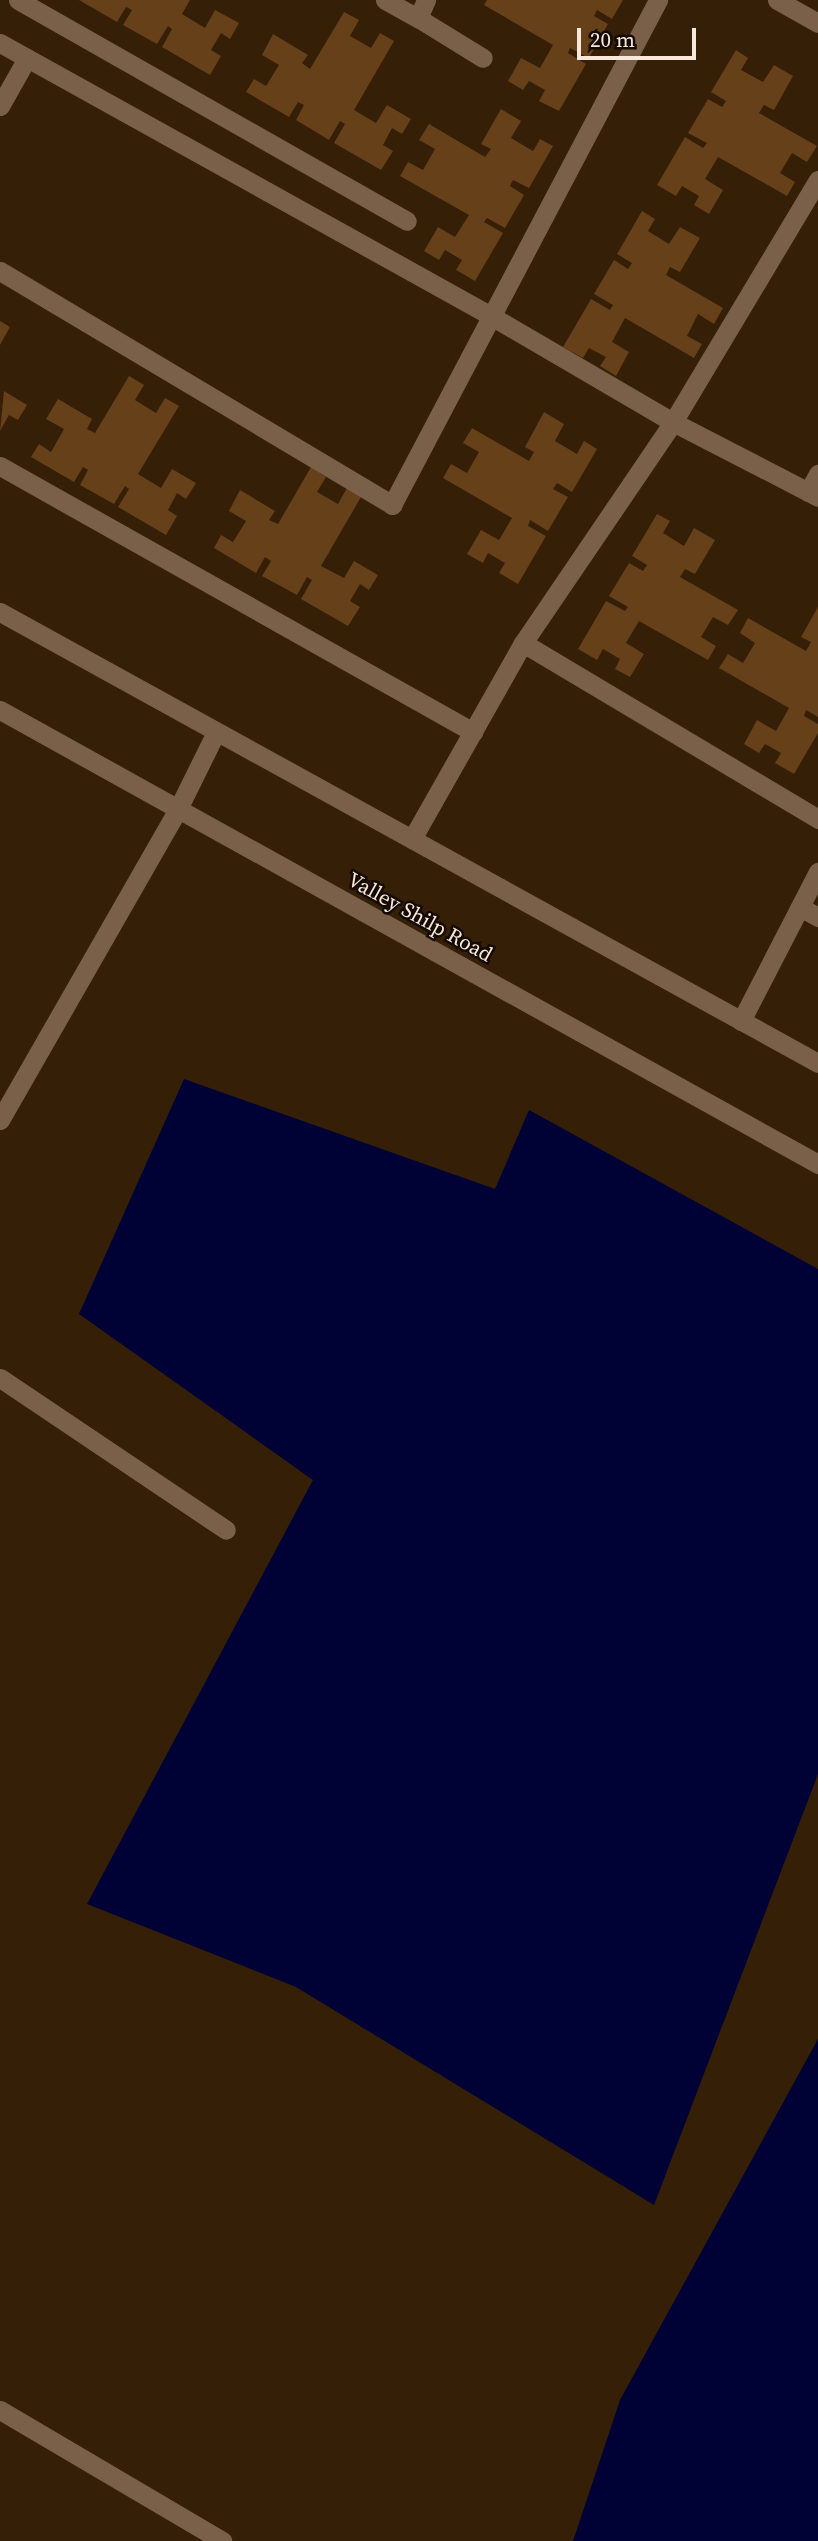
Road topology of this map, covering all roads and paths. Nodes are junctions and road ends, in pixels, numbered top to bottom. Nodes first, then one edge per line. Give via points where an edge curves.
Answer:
1 (18, 0) edge
2 (385, 0) edge
3 (658, 0) edge
4 (777, 0) edge
5 (422, 9) edge
6 (818, 23) edge
7 (0, 43) edge
8 (27, 58) junction
9 (483, 58) dead end
10 (0, 106) edge
11 (818, 180) edge
12 (407, 221) dead end
13 (0, 271) edge
14 (493, 317) junction
15 (673, 422) junction
16 (0, 466) edge
17 (818, 474) edge
18 (813, 494) edge
19 (0, 612) edge
20 (523, 643) junction
21 (0, 710) edge
22 (216, 732) junction
23 (473, 732) junction
24 (178, 808) junction
25 (818, 819) edge
26 (412, 839) junction
27 (818, 872) edge
28 (800, 907) junction
29 (818, 917) edge
30 (741, 1021) junction
31 (818, 1063) edge
32 (0, 1120) edge
33 (818, 1164) edge
34 (0, 1378) edge
35 (226, 1530) dead end
36 (0, 2410) edge
37 (222, 2541) edge

1 - 12 street
2 - 5 street
3 - 14 street
4 - 6 street
5 - 9 street
7 - 8 street
8 - 10 street
8 - 14 street
11 - 15 street
13 - 14 street via 392,505
14 - 15 street
15 - 18 street
15 - 20 street
16 - 23 street
17 - 18 street
19 - 22 street
20 - 23 street
20 - 25 street
21 - 24 street, Valley Shilp Road
22 - 24 street
22 - 26 street
23 - 26 street
24 - 32 street
24 - 33 street, Valley Shilp Road
26 - 30 street
27 - 28 street
28 - 29 street
28 - 30 street
30 - 31 street
34 - 35 street
36 - 37 street

